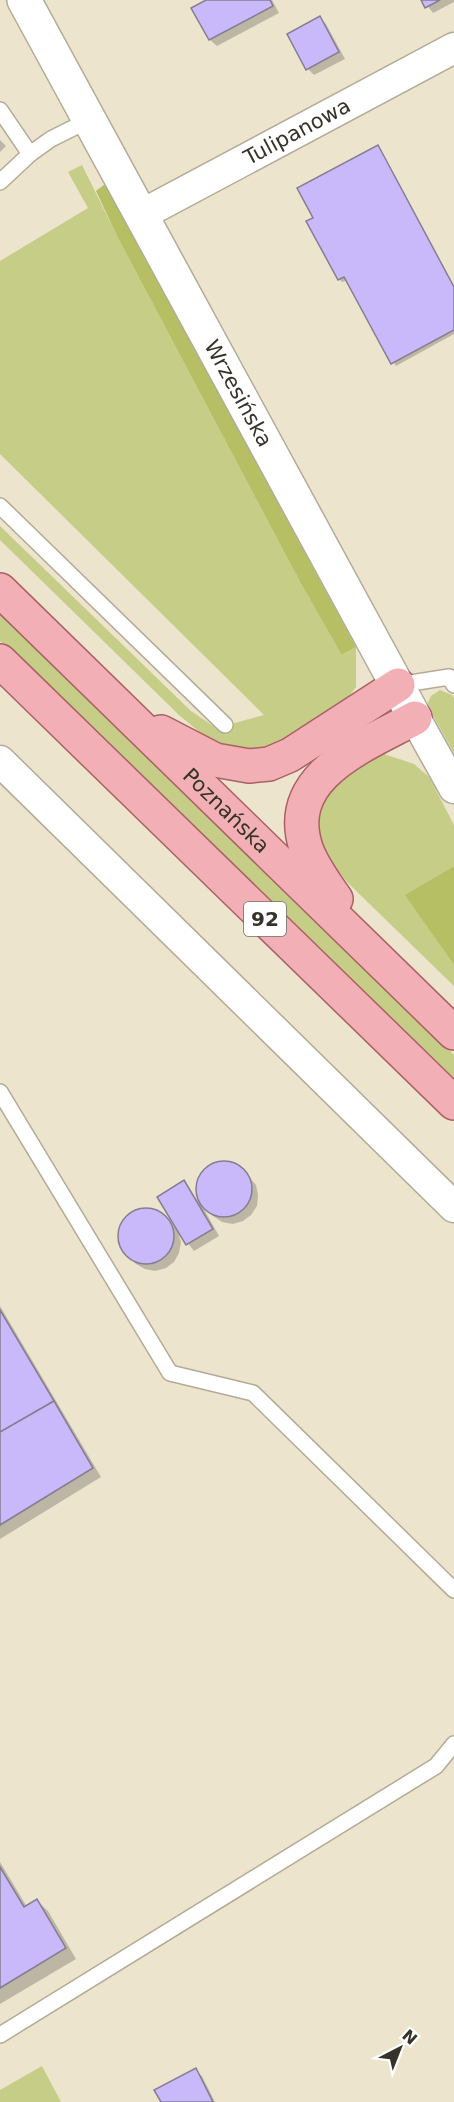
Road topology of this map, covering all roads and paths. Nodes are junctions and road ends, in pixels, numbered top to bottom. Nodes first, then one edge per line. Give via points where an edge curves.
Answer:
1 (24, 0) edge
2 (454, 48) edge
3 (0, 110) edge
4 (89, 120) junction
5 (30, 154) junction
6 (0, 182) edge
7 (141, 215) junction
8 (0, 506) edge
9 (0, 590) edge
10 (0, 661) edge
11 (398, 685) junction
12 (454, 685) edge
13 (130, 716) junction
14 (415, 718) junction
15 (225, 725) dead end
16 (0, 761) edge
17 (454, 788) edge
18 (364, 944) junction
19 (454, 1033) edge
20 (0, 1092) edge
21 (454, 1103) edge
22 (454, 1207) edge
23 (454, 1590) edge
24 (454, 1744) edge
25 (0, 2035) edge

1 - 4 street, Wrzesińska
2 - 7 street, Tulipanowa
3 - 5 lane
4 - 5 lane
4 - 7 street, Wrzesińska
5 - 6 lane
7 - 11 street, Wrzesińska
8 - 15 lane
9 - 13 main road, Poznańska / 92
10 - 21 main road, 92
11 - 12 lane via 449,677
11 - 13 main road via 268,765 215,760
11 - 14 street, Wrzesińska
13 - 18 main road, Poznańska / 92
14 - 17 street, Wrzesińska
14 - 18 main road via 326,770 305,802 302,821 306,849
16 - 22 street
18 - 19 main road, Poznańska / 92
20 - 23 lane via 170,1373 253,1394
24 - 25 lane via 436,1766

